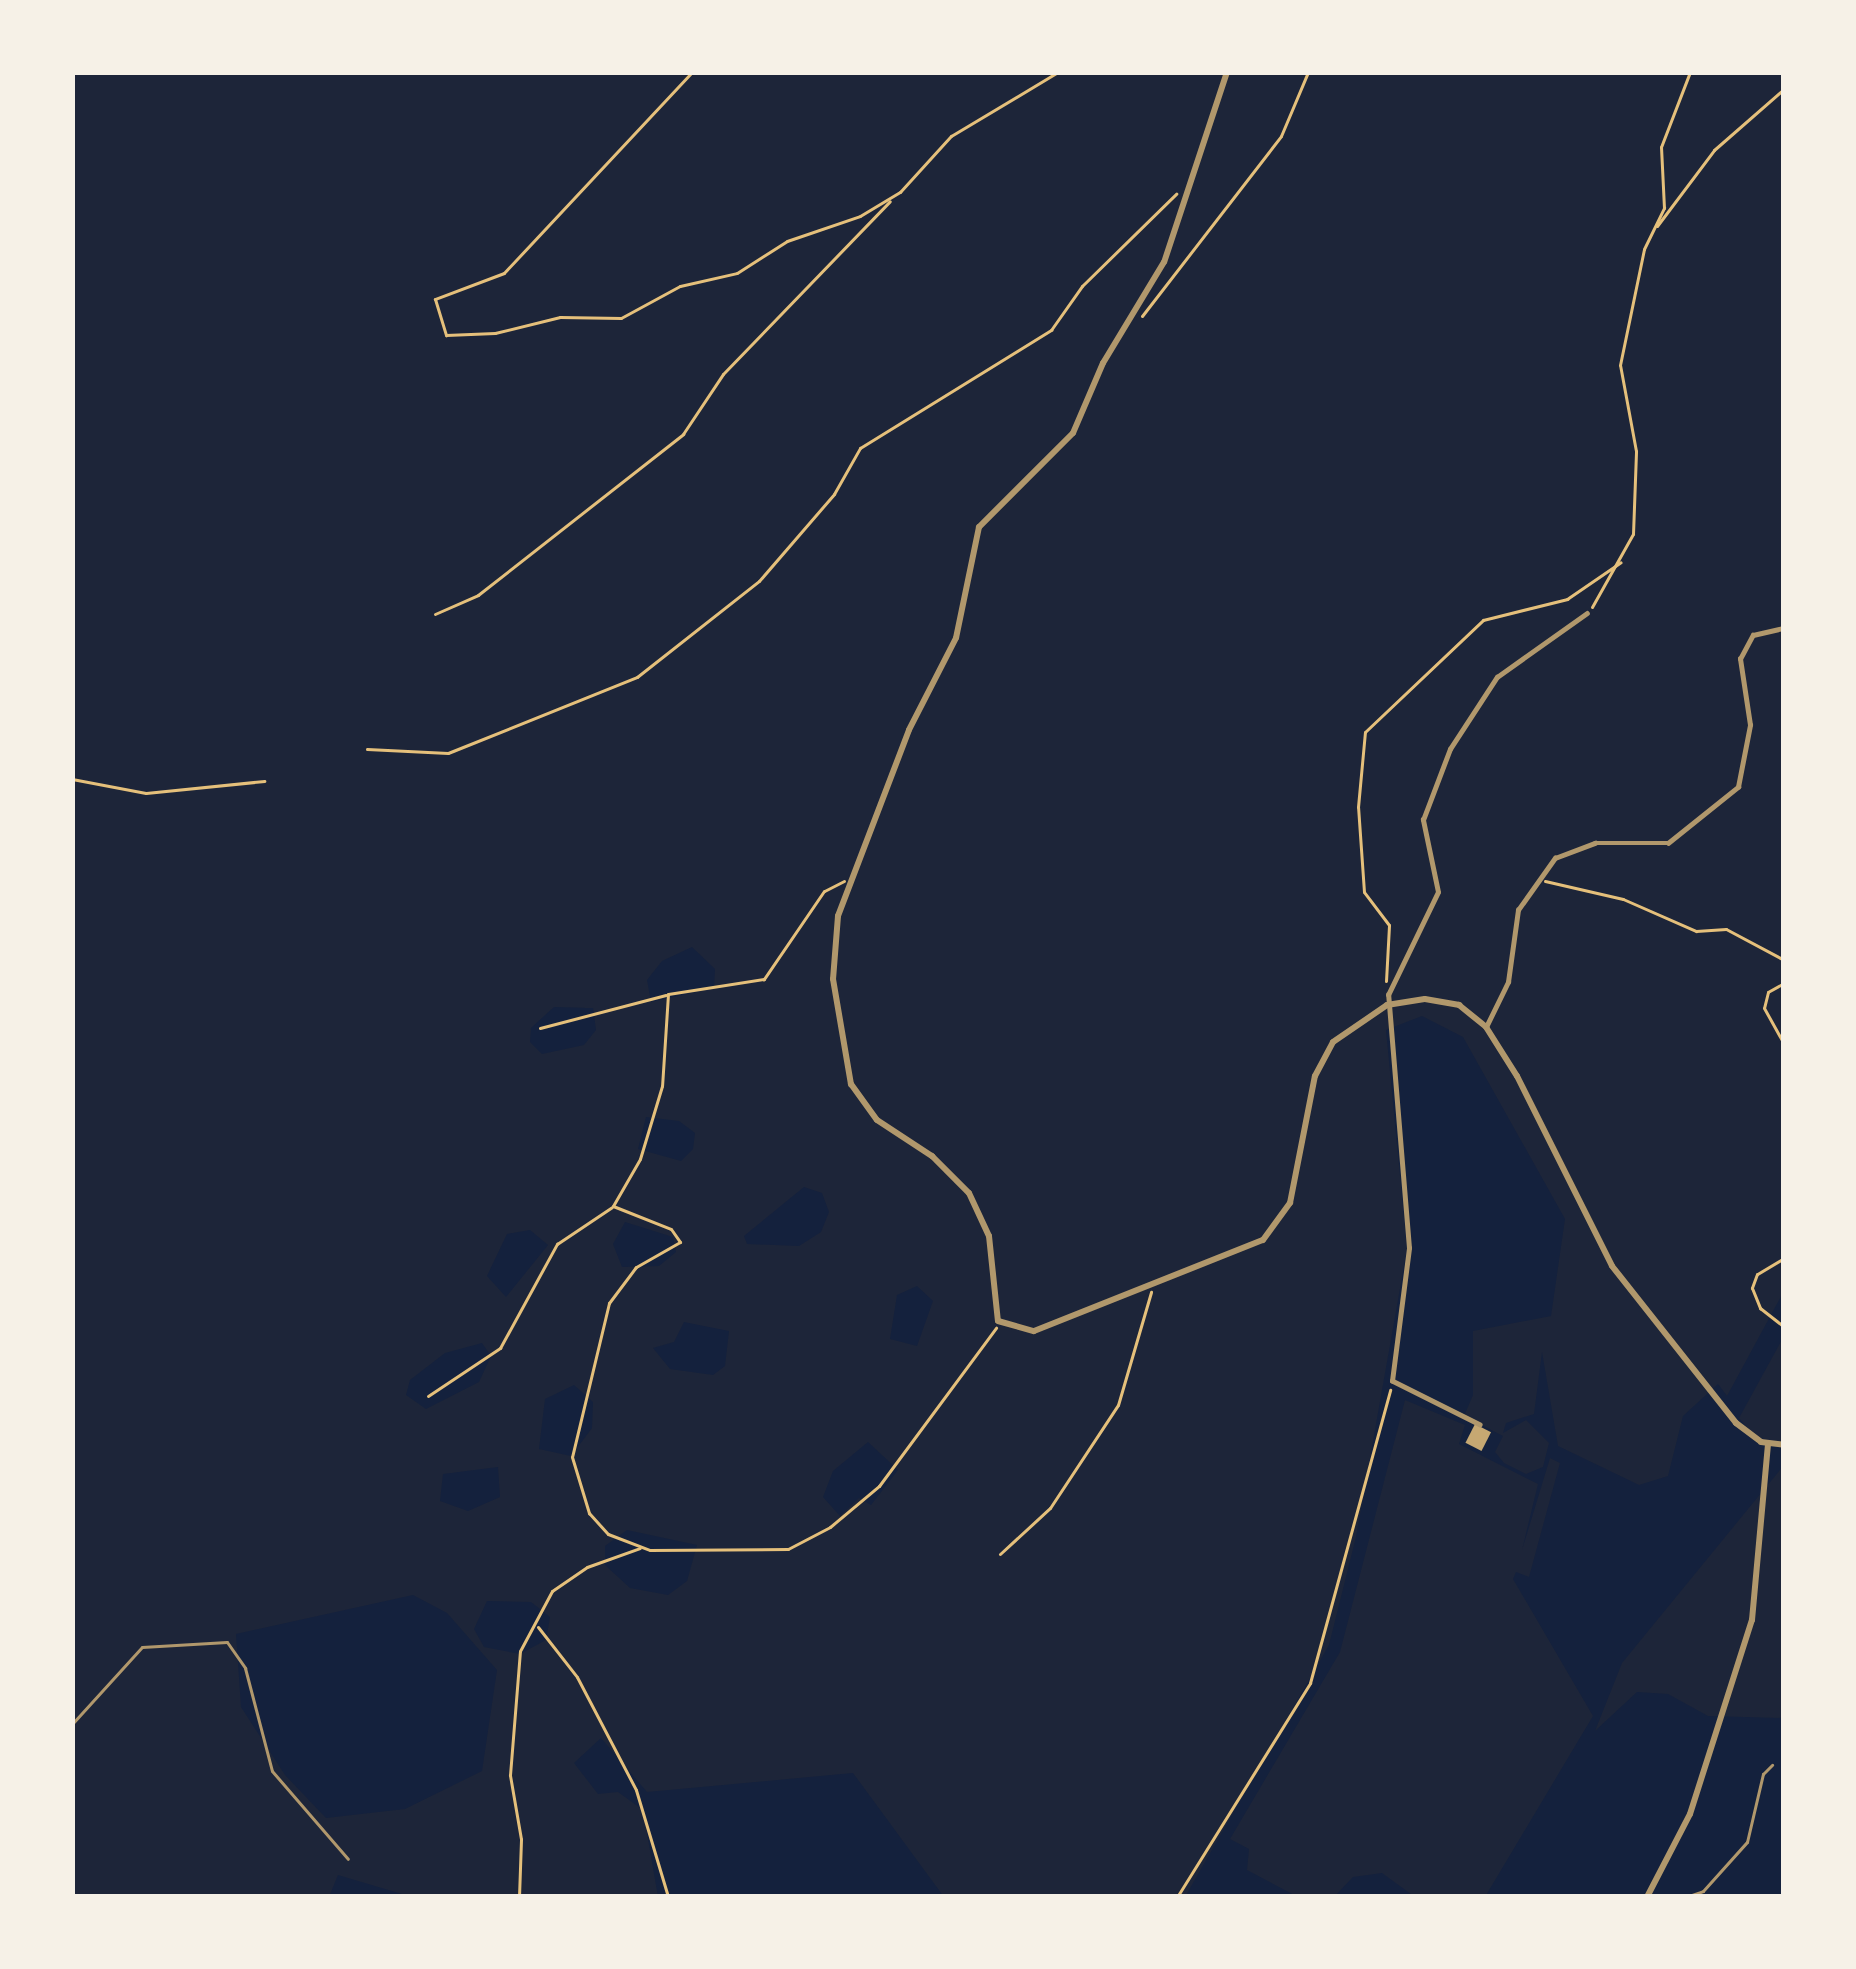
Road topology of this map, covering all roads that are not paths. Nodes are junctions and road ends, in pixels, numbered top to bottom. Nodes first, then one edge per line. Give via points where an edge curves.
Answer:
1 (1227, 72) edge
2 (1587, 613) road end
3 (1784, 628) edge
4 (1387, 1005) junction
5 (1486, 1027) junction
6 (1480, 1425) dead end
7 (1768, 1444) junction
8 (1784, 1445) edge
9 (72, 1724) edge
10 (1772, 1765) dead end
11 (348, 1859) dead end
12 (1648, 1896) edge
13 (1686, 1897) edge

1 - 4 street via 1164,262 1063,447 979,527 949,656 909,730 849,879 832,955 851,1084 877,1120 949,1168 969,1193 989,1236 993,1301 1004,1328 1034,1331 1249,1248 1275,1228 1296,1187 1318,1064 1344,1030
2 - 4 street via 1497,676 1450,749 1423,820 1438,892
3 - 5 street via 1759,632 1744,646 1738,669 1749,756 1726,800 1668,843 1579,846 1538,879 1518,910 1508,982
4 - 5 street via 1443,1000
4 - 6 street via 1409,1248 1392,1381
5 - 7 street via 1558,1149 1612,1266 1736,1423
7 - 8 street
7 - 12 street via 1752,1620 1690,1814
9 - 11 lane via 142,1647 227,1642 245,1668 272,1771
10 - 13 lane via 1762,1774 1747,1842 1703,1891

